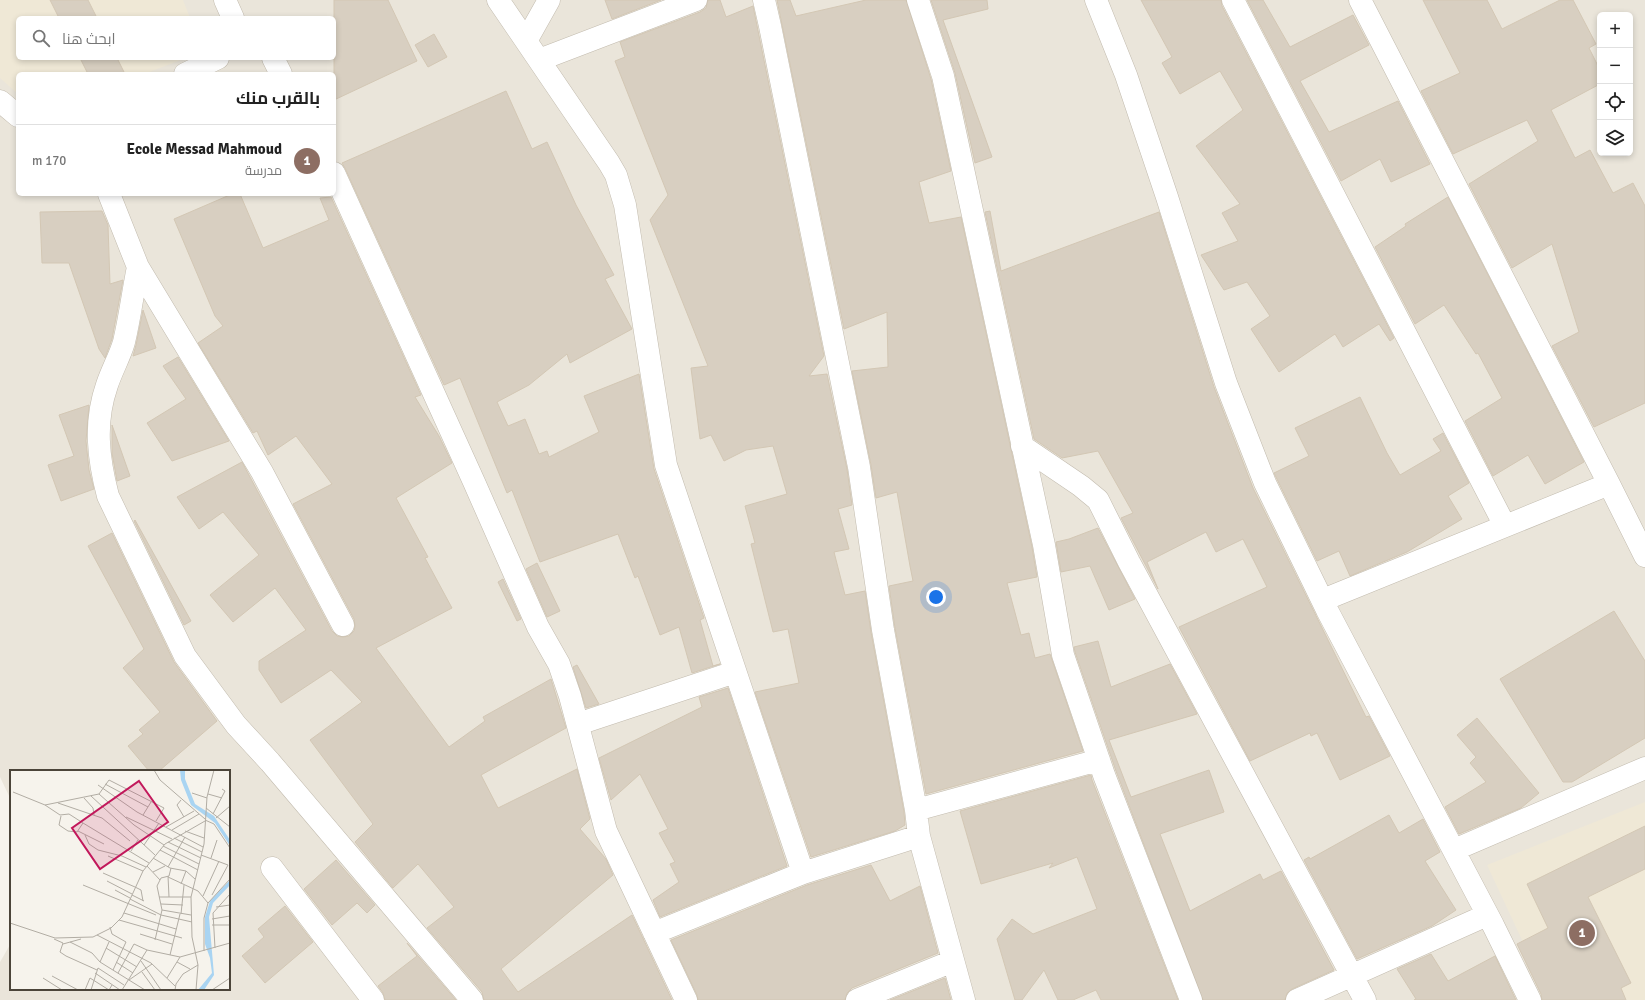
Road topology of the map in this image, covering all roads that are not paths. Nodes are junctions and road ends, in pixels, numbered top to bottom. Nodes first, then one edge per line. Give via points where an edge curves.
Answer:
1 (225, 0) edge
2 (498, 0) edge
3 (549, 0) edge
4 (696, 0) edge
5 (764, 0) edge
6 (918, 0) edge
7 (1096, 0) edge
8 (1233, 0) edge
9 (1360, 0) edge
10 (232, 16) edge
11 (526, 41) junction
12 (214, 60) edge
13 (274, 60) edge
14 (539, 60) junction
15 (189, 72) edge
16 (280, 72) edge
17 (0, 101) edge
18 (16, 114) edge
19 (336, 177) edge
20 (110, 196) edge
21 (138, 267) junction
22 (1022, 446) junction
23 (1609, 484) junction
24 (1505, 526) junction
25 (1645, 556) edge
26 (1323, 600) junction
27 (343, 625) dead end
28 (735, 672) junction
29 (578, 724) junction
30 (1099, 760) junction
31 (1645, 768) edge
32 (916, 810) junction
33 (919, 836) junction
34 (1454, 850) junction
35 (272, 868) dead end
36 (803, 873) junction
37 (1487, 915) junction
38 (654, 933) junction
39 (953, 961) junction
40 (1353, 975) junction
41 (685, 999) edge
42 (373, 1000) edge
43 (472, 1000) edge
44 (857, 1000) edge
45 (964, 1000) edge
46 (1191, 1000) edge
47 (1297, 1000) edge
48 (1365, 1000) edge
49 (1530, 1000) edge

1 - 10 street
2 - 11 street
3 - 11 street
4 - 14 street
5 - 32 street via 859,467 883,630
6 - 22 street via 943,76
7 - 26 street via 1126,75 1226,383 1265,484
8 - 24 street
9 - 23 street
11 - 14 street
12 - 15 street
13 - 16 street
14 - 28 street via 616,175 625,206 666,465
17 - 18 street
19 - 29 street via 538,627 559,664
20 - 21 street
21 - 27 street via 262,472
21 - 43 street via 124,343 99,415 101,468 108,496 185,656 236,725
22 - 30 street via 1044,545 1063,654
22 - 40 street via 1098,500 1129,562
23 - 24 street
23 - 25 street
24 - 26 street
26 - 34 street
28 - 29 street
28 - 36 street
29 - 38 street via 606,831
30 - 32 street
30 - 46 street
31 - 34 street
32 - 33 street
33 - 36 street
33 - 39 street
34 - 37 street
35 - 42 street
36 - 38 street
37 - 40 street
37 - 49 street
38 - 41 street
39 - 44 street
39 - 45 street
40 - 47 street
40 - 48 street

